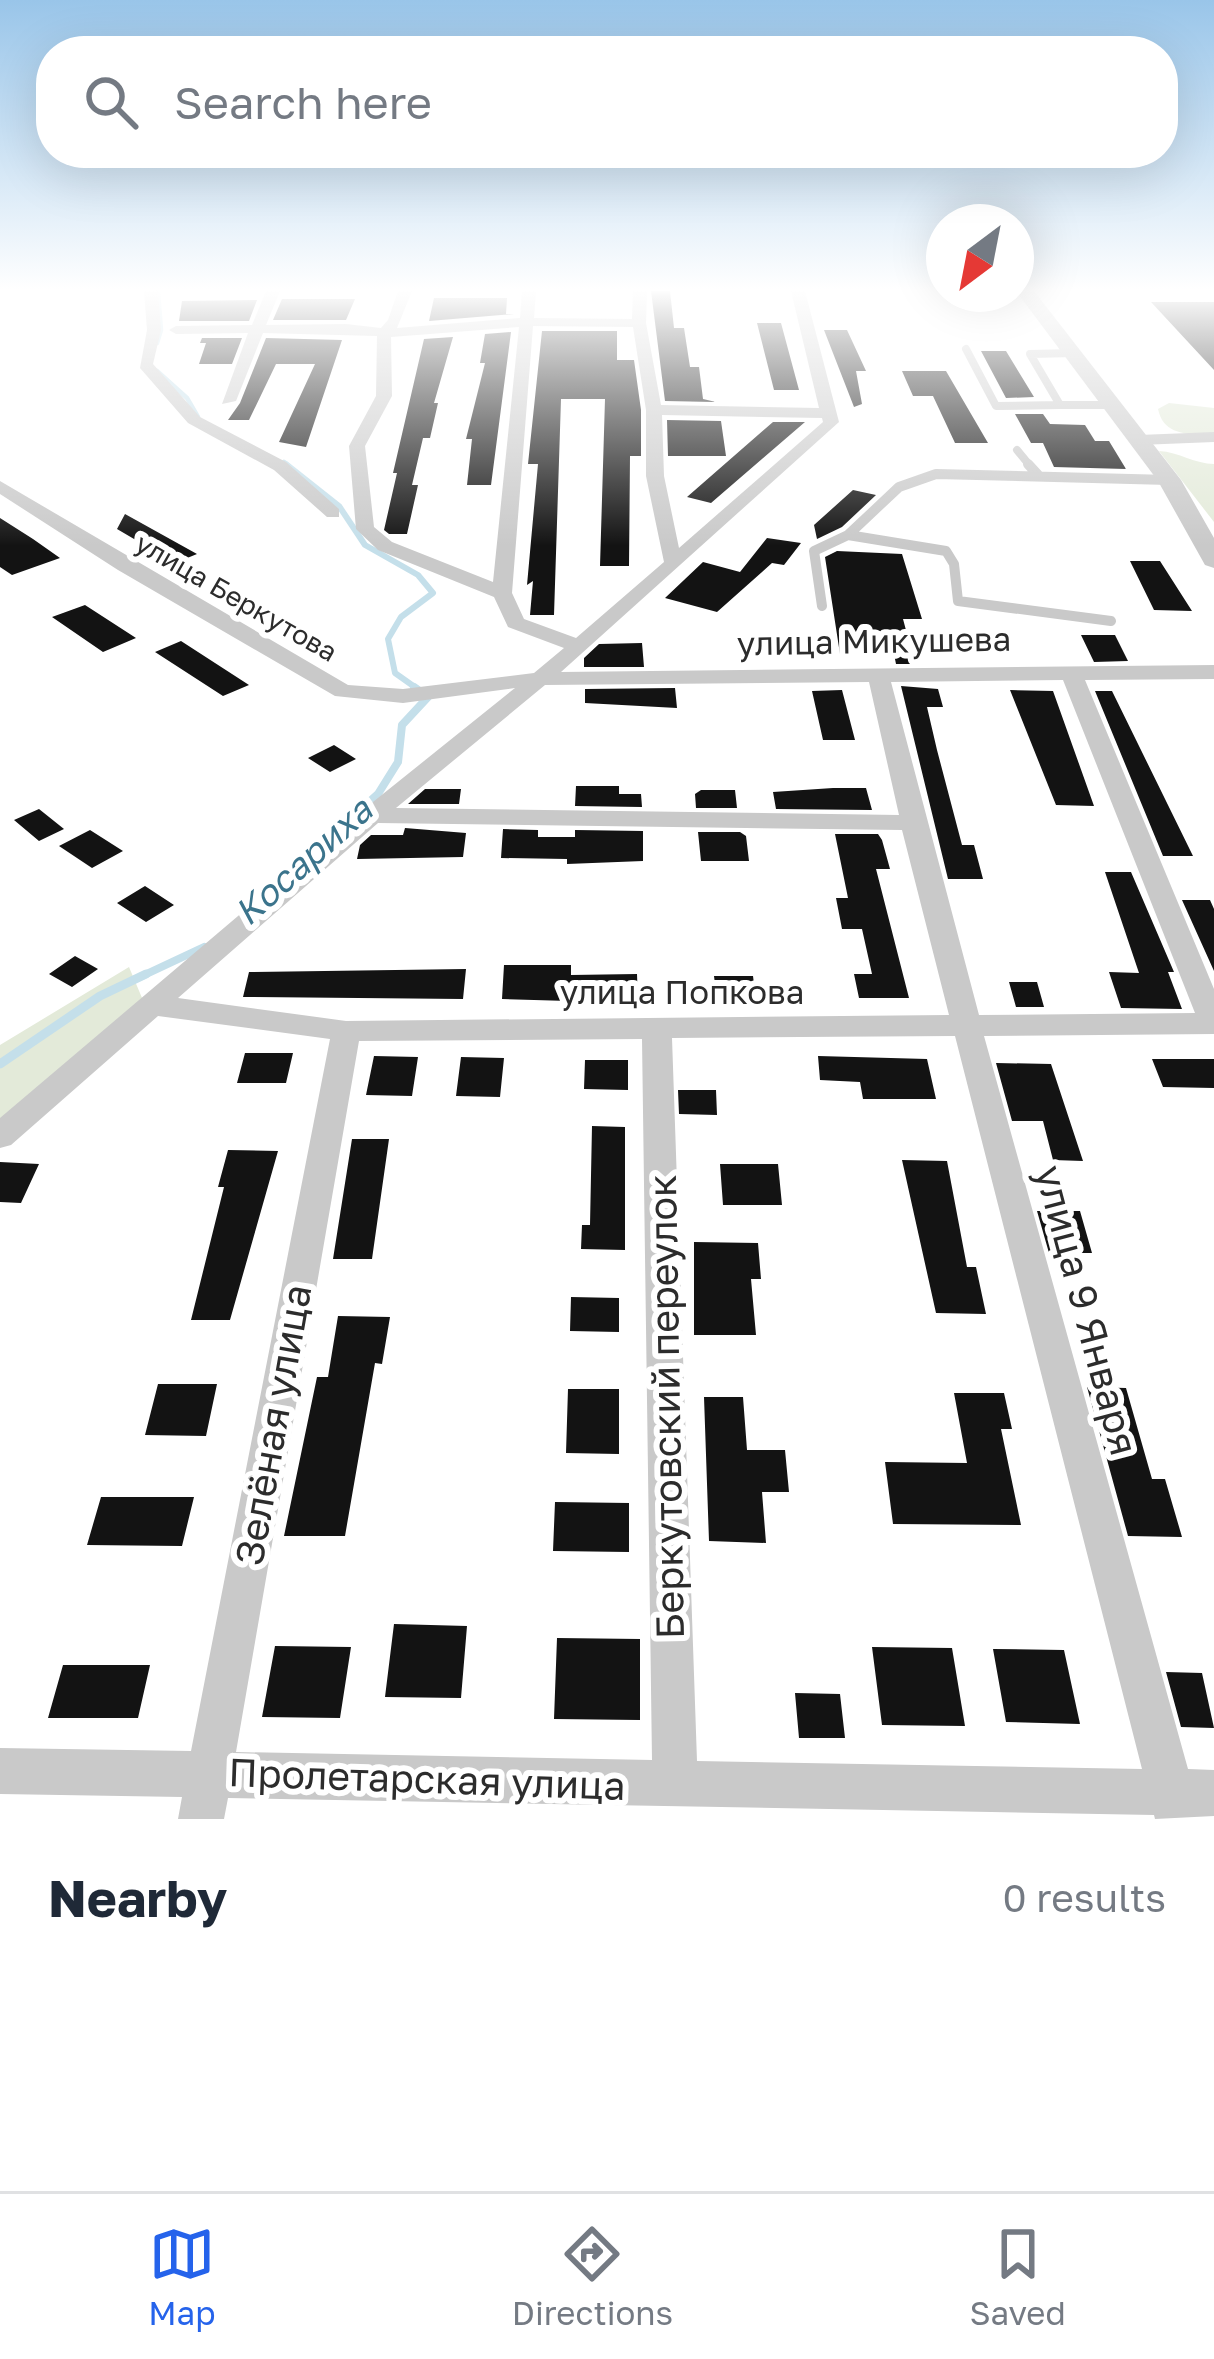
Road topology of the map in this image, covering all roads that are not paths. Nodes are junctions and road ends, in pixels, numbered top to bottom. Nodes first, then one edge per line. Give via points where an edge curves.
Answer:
1 (155, 376) edge
2 (237, 376) edge
3 (384, 376) edge
4 (521, 376) edge
5 (648, 376) edge
6 (817, 376) edge
7 (980, 376) edge
8 (1043, 376) edge
9 (1092, 376) edge
10 (228, 401) dead end
11 (1060, 405) junction
12 (1114, 405) junction
13 (653, 410) junction
14 (825, 413) junction
15 (1214, 437) edge
16 (1138, 440) junction
17 (1017, 450) dead end
18 (1040, 476) junction
19 (1169, 480) junction
20 (0, 486) edge
21 (333, 513) dead end
22 (848, 535) junction
23 (672, 560) junction
24 (1214, 560) edge
25 (502, 593) junction
26 (822, 605) dead end
27 (1111, 621) dead end
28 (574, 645) junction
29 (1071, 672) junction
30 (1214, 672) edge
31 (878, 674) junction
32 (535, 679) junction
33 (372, 815) junction
34 (913, 824) junction
35 (153, 1005) junction
36 (1214, 1023) edge
37 (968, 1026) junction
38 (657, 1028) junction
39 (346, 1030) junction
40 (0, 1136) edge
41 (0, 1771) edge
42 (209, 1773) junction
43 (675, 1786) junction
44 (1188, 1802) edge
45 (201, 1819) edge

1 - 21 street via 194,420 280,466
2 - 10 street
3 - 25 street via 384,396 357,446 364,529 385,546
4 - 25 street
5 - 13 street
6 - 14 street
7 - 11 lane via 996,406
8 - 11 lane
9 - 12 street
11 - 12 lane
12 - 16 street
13 - 14 street
13 - 23 street via 655,476
14 - 23 street via 831,422 821,434
15 - 16 street
16 - 19 street
17 - 18 lane
18 - 19 lane
18 - 22 lane via 936,474 899,487
19 - 24 street
20 - 32 street, улица Беркутова via 343,691 403,697
22 - 26 lane via 814,551
22 - 27 lane via 946,551 958,601
23 - 28 street
25 - 28 street via 515,622
28 - 32 street
29 - 30 street, улица Микушева
29 - 31 street, улица Микушева
29 - 36 street
31 - 32 street, улица Микушева
31 - 34 street, улица 9 Января
32 - 33 street
33 - 34 street
33 - 35 street
34 - 37 street, улица 9 Января
35 - 39 street, улица Попкова
35 - 40 street
36 - 37 street, улица Попкова
37 - 38 street, улица Попкова
37 - 44 street, улица 9 Января
38 - 39 street, улица Попкова
38 - 43 street, Беркутовский переулок
39 - 42 street, Зелёная улица
41 - 42 street, Пролетарская улица
42 - 43 street, Пролетарская улица
42 - 45 street, Зелёная улица
43 - 44 street, Пролетарская улица

